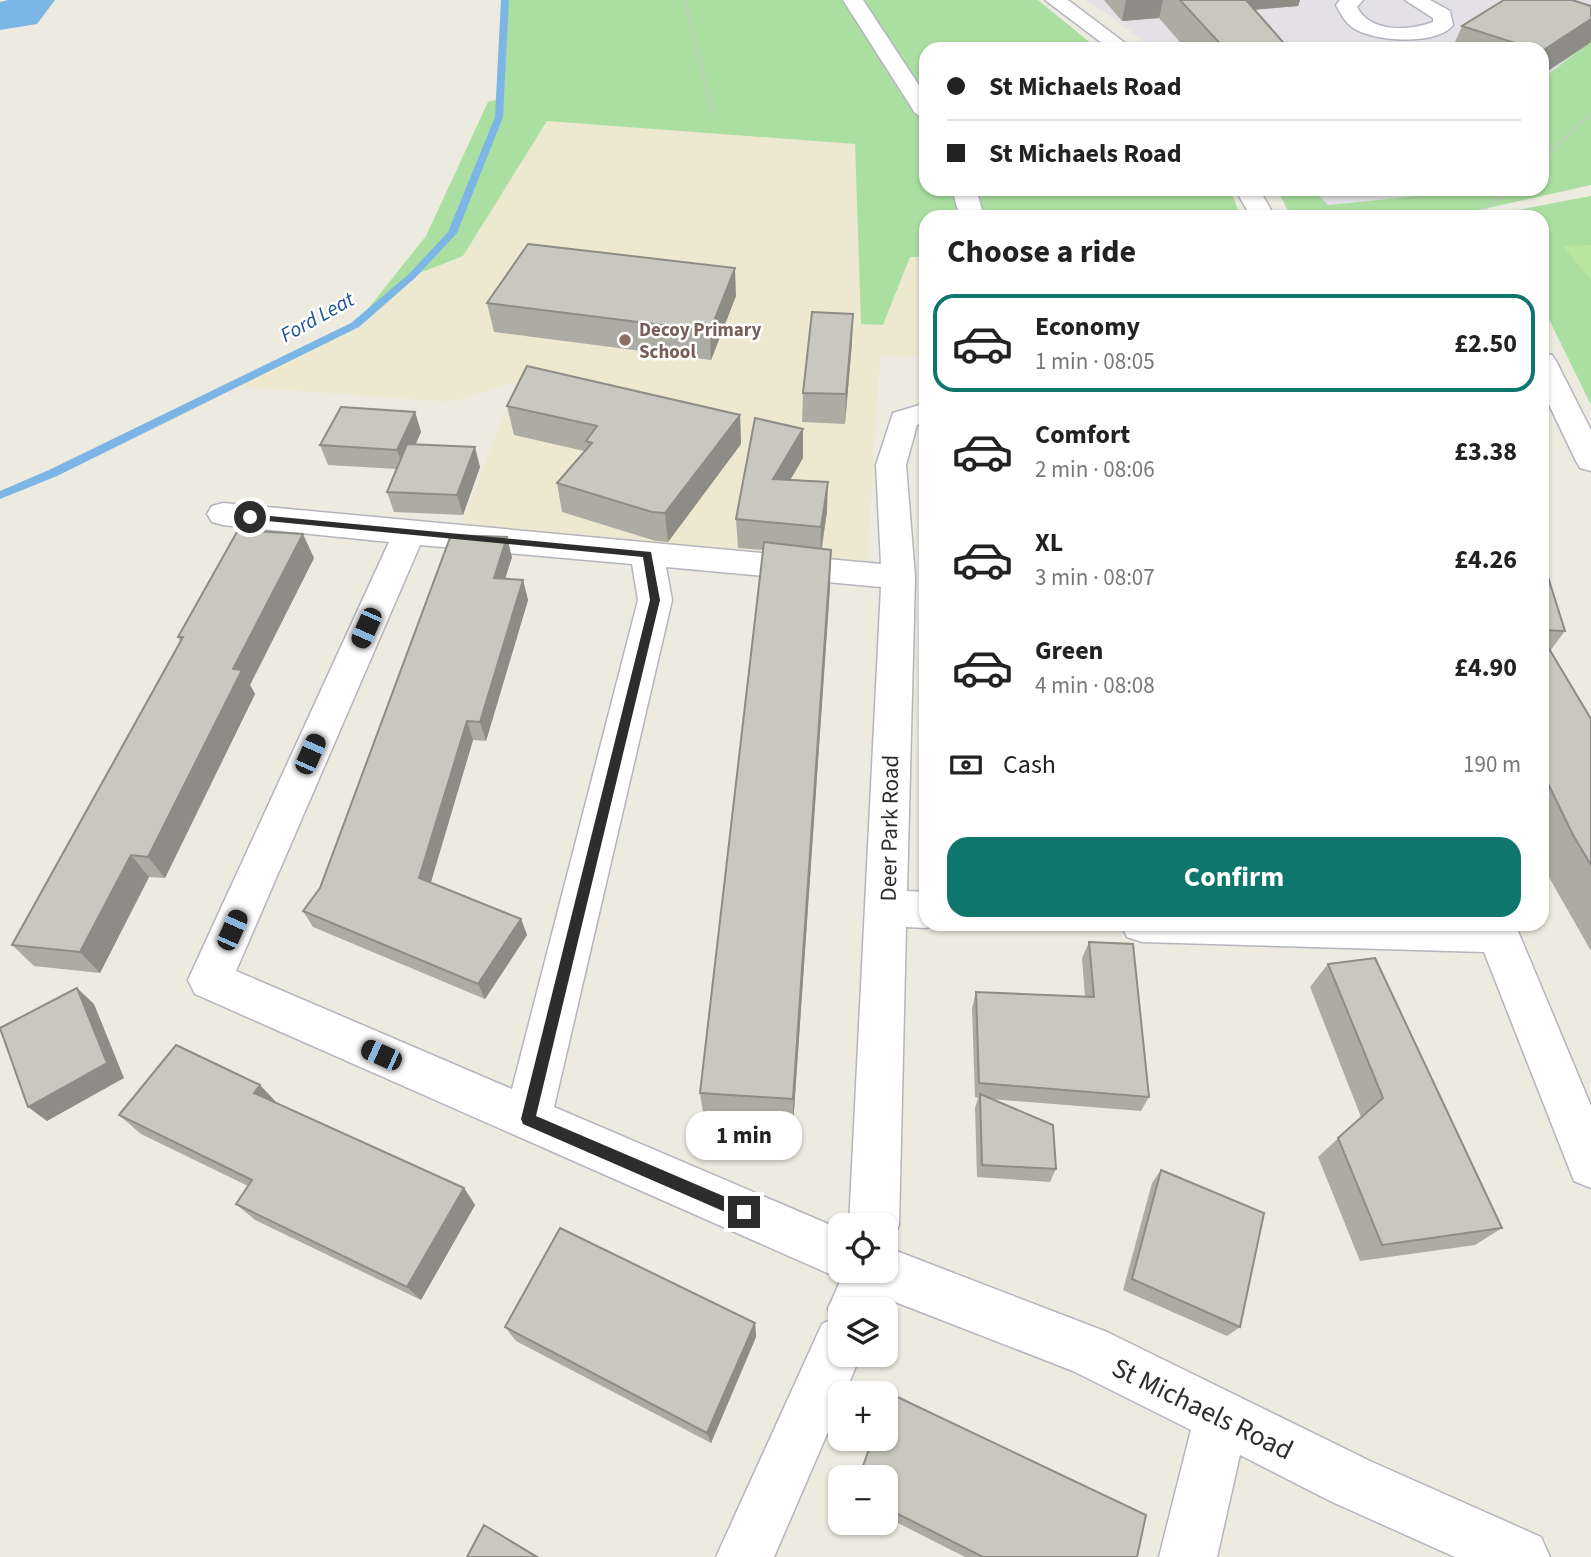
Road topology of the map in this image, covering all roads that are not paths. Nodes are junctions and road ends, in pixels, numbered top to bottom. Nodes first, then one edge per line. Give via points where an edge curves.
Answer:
1 (853, 0) edge
2 (1055, 0) edge
3 (1353, 0) edge
4 (1415, 0) edge
5 (1113, 42) edge
6 (919, 102) edge
7 (1549, 375) edge
8 (919, 414) edge
9 (1591, 461) edge
10 (908, 464) edge
11 (223, 514) dead end
12 (409, 533) junction
13 (647, 555) junction
14 (898, 577) junction
15 (906, 909) edge
16 (1497, 931) edge
17 (528, 1119) junction
18 (1591, 1164) edge
19 (875, 1213) edge
20 (828, 1249) edge
21 (898, 1277) edge
22 (829, 1367) edge
23 (1221, 1417) junction
24 (745, 1557) edge
25 (1188, 1557) edge
26 (1521, 1557) edge

1 - 6 street
2 - 5 street
3 - 4 street via 1346,5 1348,11 1371,28 1407,33 1430,32 1443,25 1443,15
7 - 9 street
8 - 10 street, Deer Park Road via 904,419
10 - 14 street, Deer Park Road
11 - 12 street
12 - 13 street
12 - 17 street via 210,980
13 - 14 street
13 - 17 street via 655,600
14 - 15 street, Deer Park Road
15 - 19 street, Deer Park Road
16 - 18 street
17 - 20 street
21 - 23 street, St Michaels Road via 1088,1351
22 - 24 street
23 - 25 street
23 - 26 street, St Michaels Road

